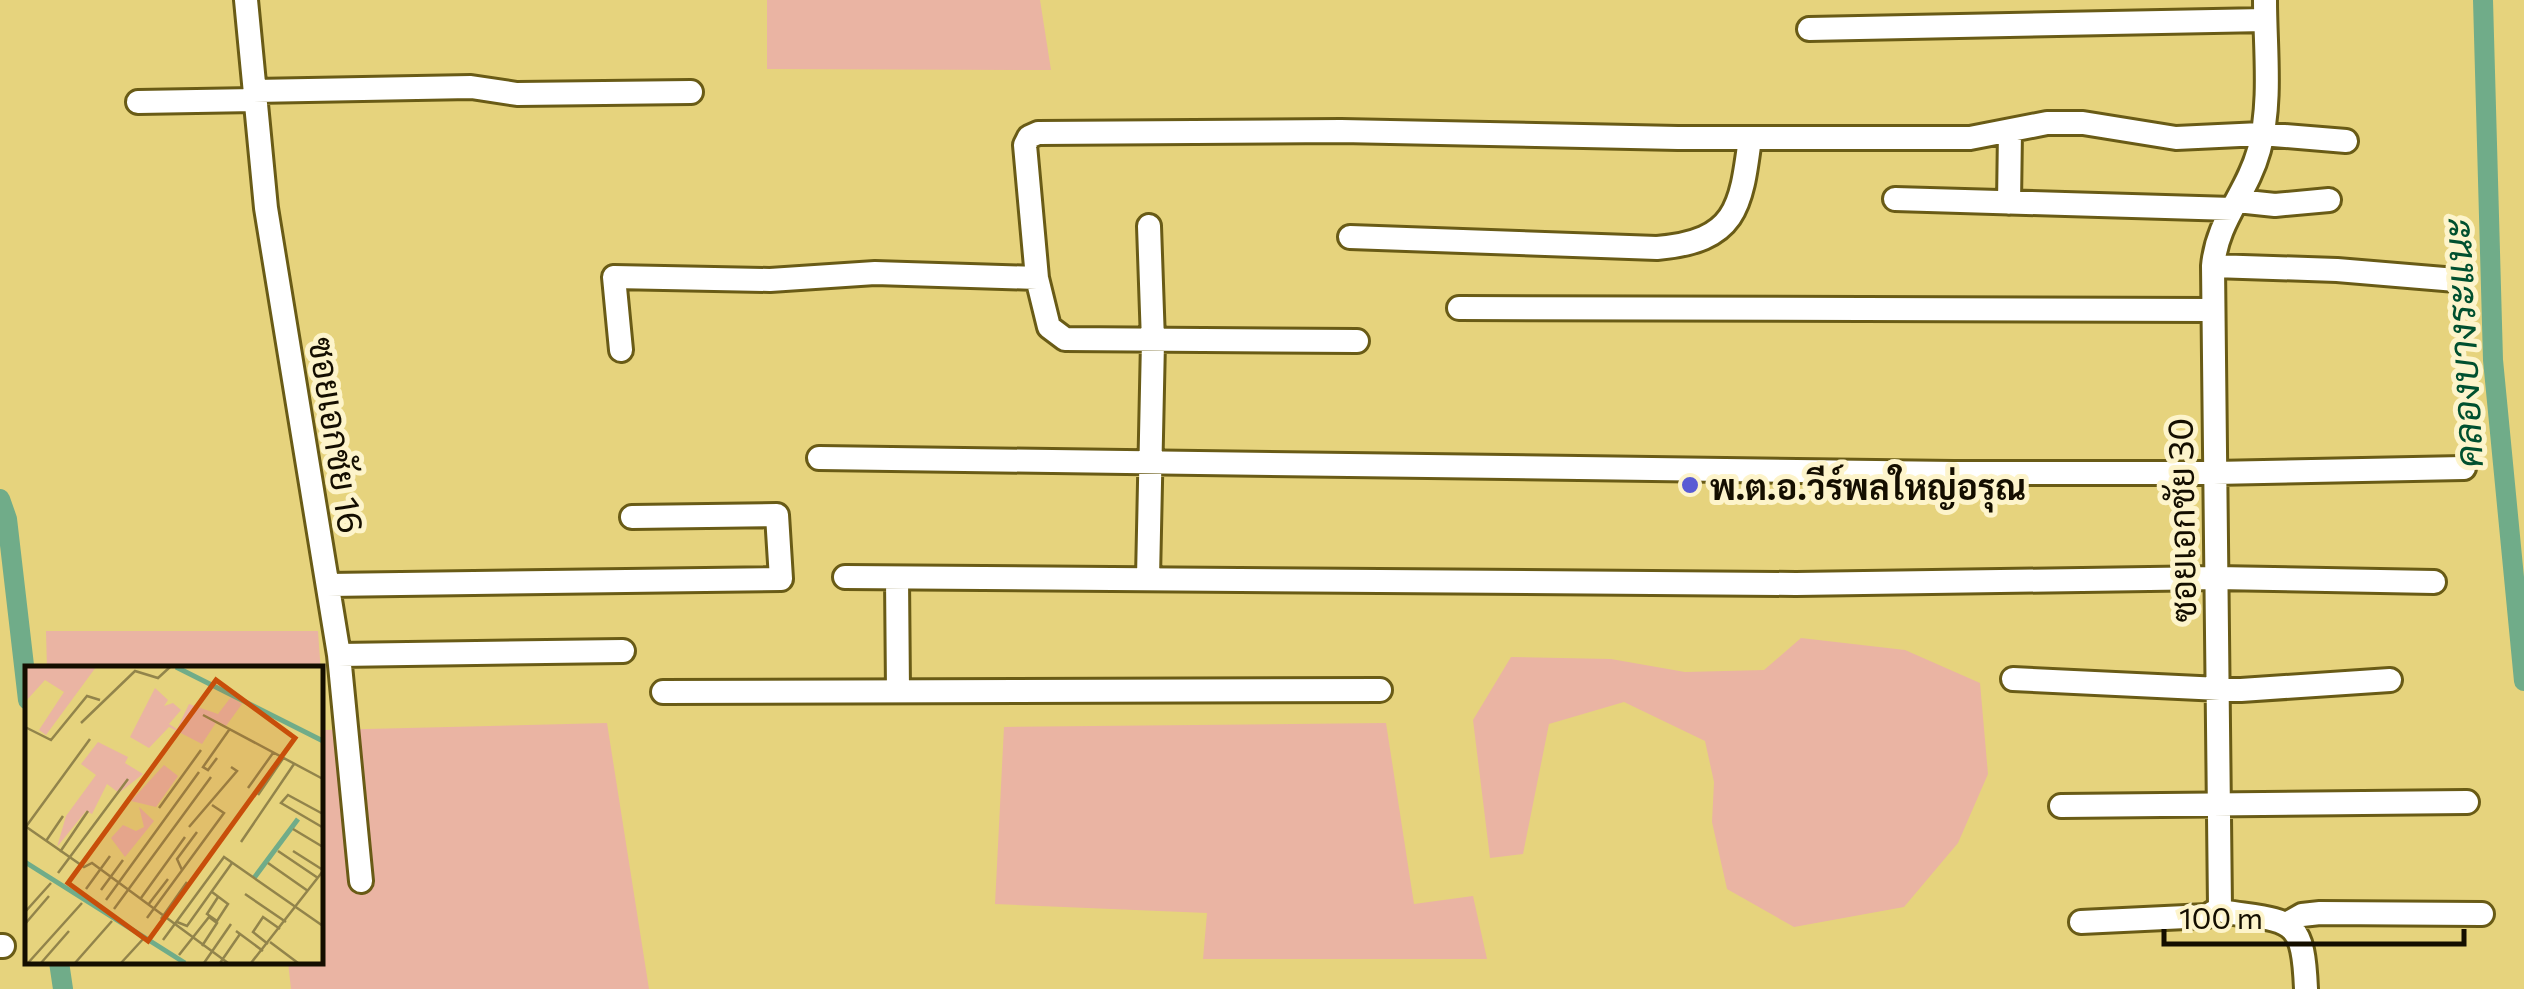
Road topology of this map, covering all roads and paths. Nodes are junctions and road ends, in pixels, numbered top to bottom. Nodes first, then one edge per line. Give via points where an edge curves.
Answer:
1 (246, 0) edge
2 (2265, 10) edge
3 (1809, 29) dead end
4 (691, 92) dead end
5 (255, 95) junction
6 (138, 102) dead end
7 (2010, 131) junction
8 (2262, 134) junction
9 (1750, 138) junction
10 (2346, 141) dead end
11 (1895, 199) dead end
12 (2329, 200) dead end
13 (2009, 203) junction
14 (2234, 205) junction
15 (1149, 226) dead end
16 (1350, 238) dead end
17 (2214, 266) junction
18 (1037, 278) junction
19 (2456, 280) dead end
20 (1459, 308) dead end
21 (2213, 310) junction
22 (1154, 341) junction
23 (1357, 341) dead end
24 (621, 350) dead end
25 (819, 458) dead end
26 (1152, 462) junction
27 (2464, 468) dead end
28 (2214, 473) junction
29 (632, 517) dead end
30 (845, 577) dead end
31 (897, 578) junction
32 (1148, 578) junction
33 (2216, 578) junction
34 (2434, 582) dead end
35 (328, 585) junction
36 (623, 651) dead end
37 (339, 656) junction
38 (2013, 679) dead end
39 (2390, 680) dead end
40 (2218, 689) junction
41 (1380, 690) dead end
42 (898, 691) junction
43 (663, 692) dead end
44 (2219, 802) junction
45 (2467, 802) dead end
46 (2061, 806) dead end
47 (360, 881) dead end
48 (2220, 908) junction
49 (2482, 914) dead end
50 (2081, 922) dead end
51 (2288, 923) junction
52 (2306, 989) edge

1 - 5 street, ซอยเอกชัย 16
2 - 3 street
2 - 8 street, ซอยเอกชัย 30
4 - 5 street via 517,94 471,87
5 - 6 street
5 - 35 street, ซอยเอกชัย 16 via 266,208
7 - 8 street via 2082,123 2176,138
7 - 9 street via 1970,138
7 - 13 street
8 - 10 street
8 - 14 street, ซอยเอกชัย 30
9 - 16 street via 1743,191 1728,220 1688,246
9 - 18 street via 1038,134 1025,145
11 - 13 street
12 - 14 street
13 - 14 street
14 - 17 street, ซอยเอกชัย 30 via 2215,242
15 - 22 street
17 - 19 street
17 - 21 street, ซอยเอกชัย 30
18 - 22 street via 1049,327 1065,339
18 - 24 street via 614,277
20 - 21 street
21 - 28 street, ซอยเอกชัย 30
22 - 23 street
22 - 26 street
25 - 26 street
26 - 28 street
26 - 32 street
27 - 28 street
28 - 33 street, ซอยเอกชัย 30
29 - 35 street via 776,515 781,579
30 - 31 street
31 - 32 street
31 - 42 street
32 - 33 street via 1776,584
33 - 34 street
33 - 40 street, ซอยเอกชัย 30
35 - 37 street, ซอยเอกชัย 16
36 - 37 street
37 - 47 street, ซอยเอกชัย 16
38 - 40 street
39 - 40 street
40 - 44 street, ซอยเอกชัย 30
41 - 42 street
42 - 43 street
44 - 45 street
44 - 46 street
44 - 48 street, ซอยเอกชัย 30
48 - 50 street via 2207,916
48 - 51 street
49 - 51 street via 2320,913
51 - 52 street via 2305,953

